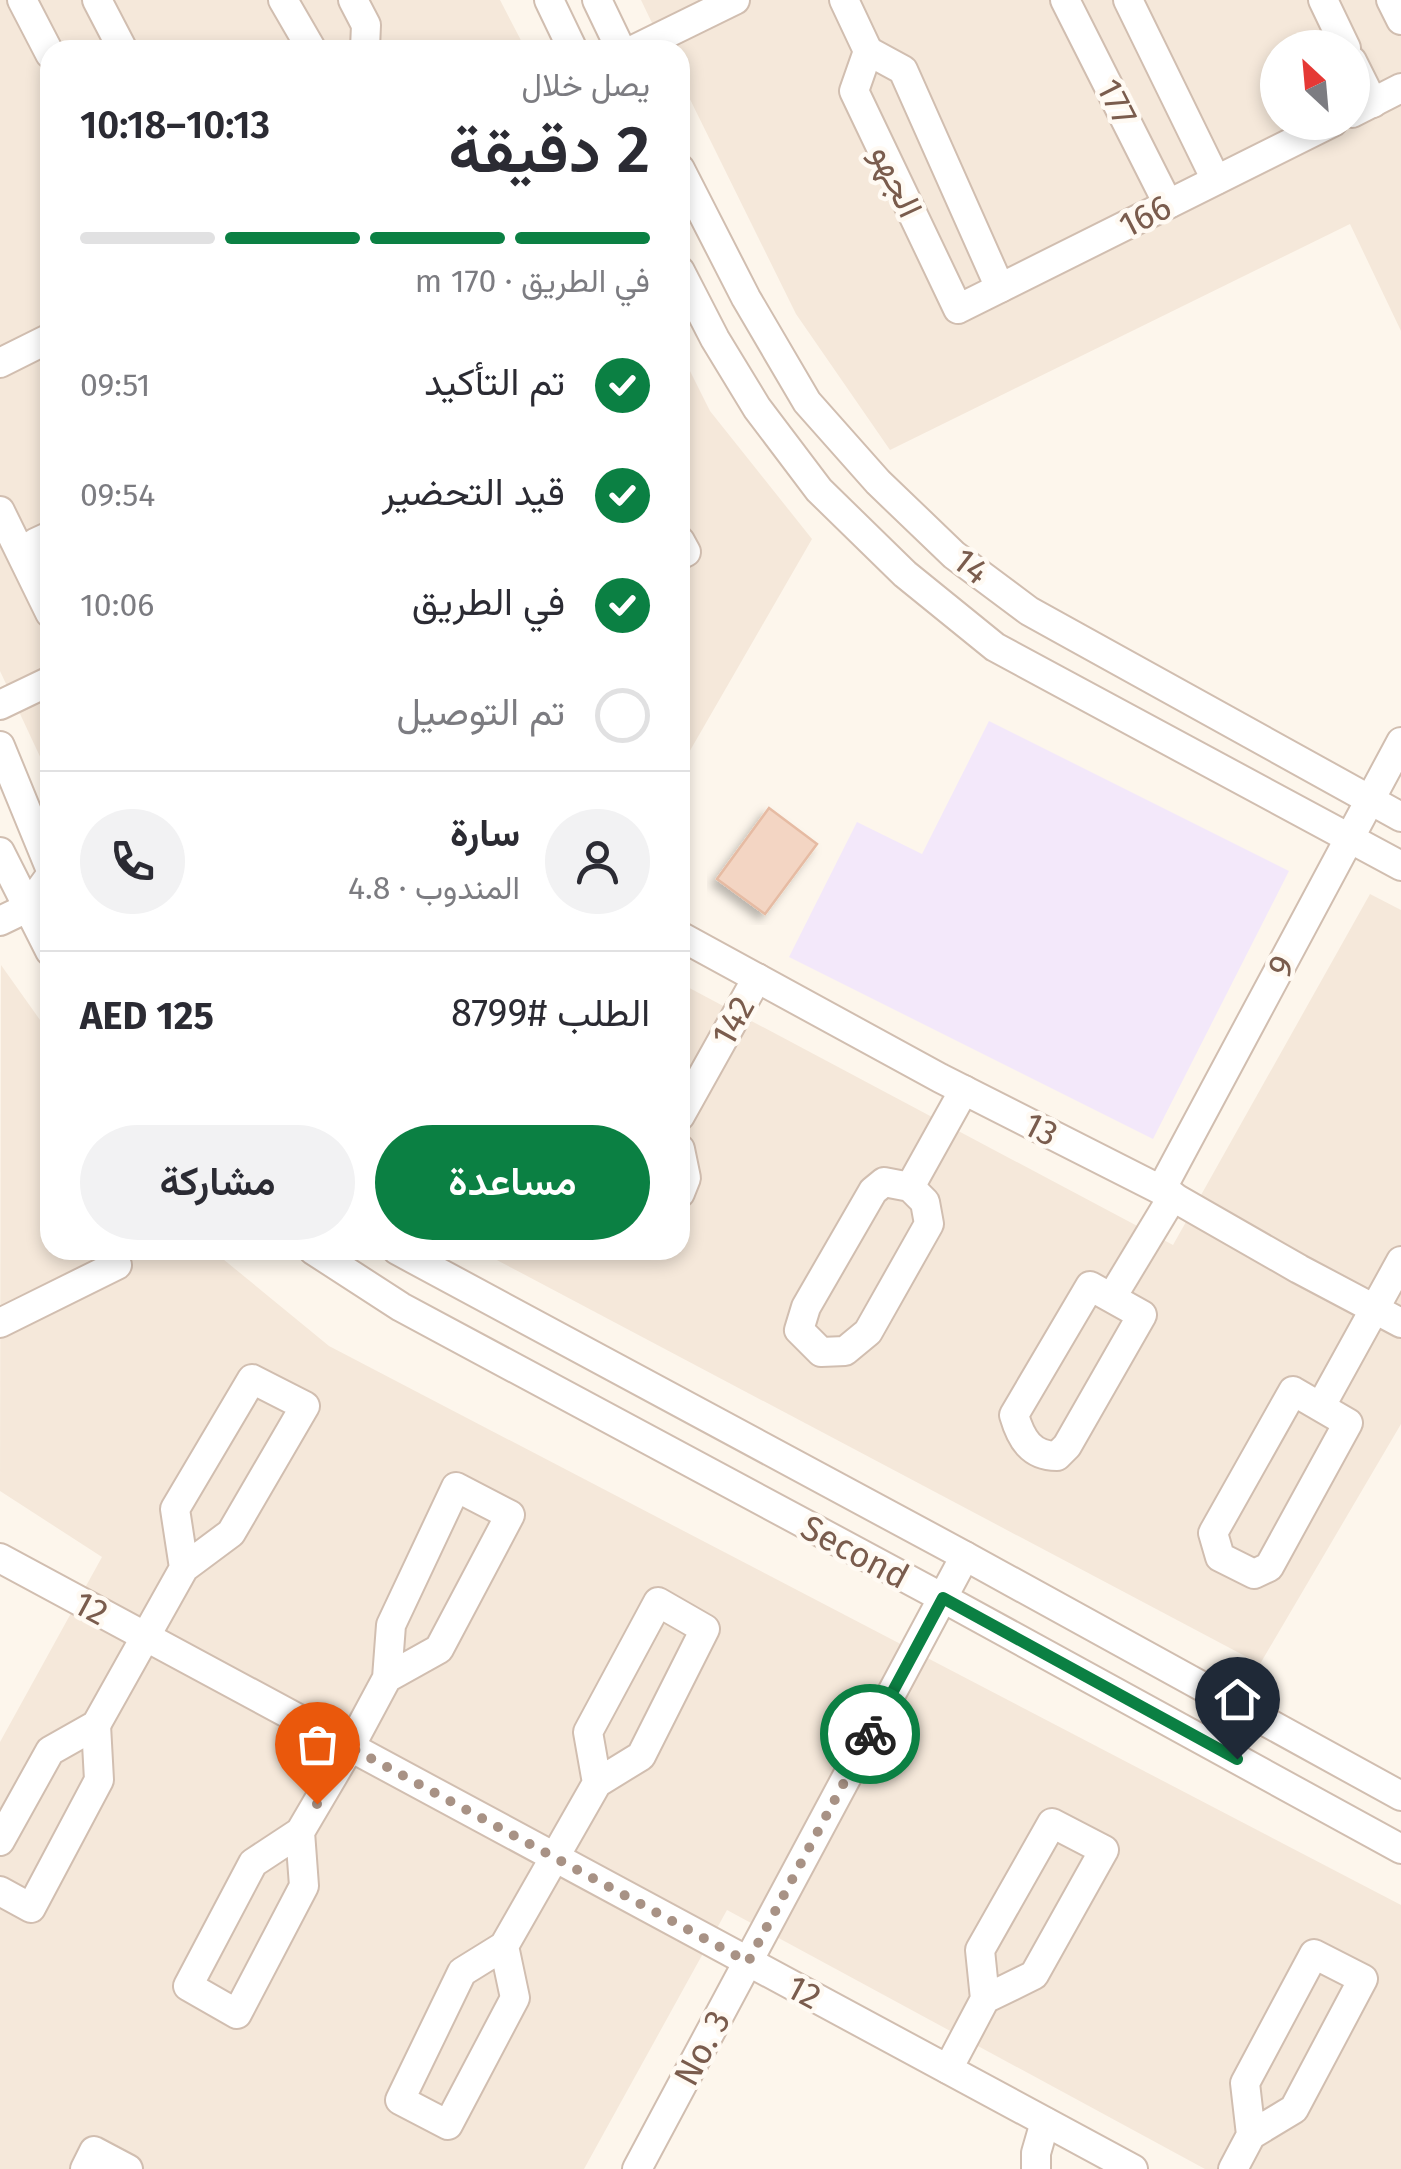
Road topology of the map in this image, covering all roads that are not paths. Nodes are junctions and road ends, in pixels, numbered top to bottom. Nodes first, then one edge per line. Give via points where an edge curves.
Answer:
1 (22, 0) edge
2 (98, 0) edge
3 (283, 0) edge
4 (354, 0) edge
5 (549, 0) edge
6 (596, 0) edge
7 (735, 0) edge
8 (844, 0) edge
9 (1065, 0) edge
10 (1128, 0) edge
11 (1323, 0) edge
12 (1390, 0) edge
13 (1401, 20) edge
14 (1337, 30) edge
15 (43, 40) edge
16 (117, 40) edge
17 (306, 40) edge
18 (365, 40) edge
19 (569, 40) edge
20 (616, 40) edge
21 (653, 40) edge
22 (868, 51) junction
23 (1401, 88) edge
24 (1370, 104) edge
25 (1297, 140) edge
26 (1216, 180) junction
27 (690, 189) edge
28 (1168, 204) junction
29 (1000, 288) junction
30 (690, 290) edge
31 (958, 310) joint
32 (40, 343) edge
33 (0, 363) edge
34 (0, 511) edge
35 (40, 593) edge
36 (40, 685) edge
37 (0, 705) edge
38 (1401, 742) edge
39 (0, 746) edge
40 (1371, 800) junction
41 (1401, 816) edge
42 (1348, 838) junction
43 (40, 848) edge
44 (3, 864) edge
45 (1401, 866) edge
46 (40, 871) edge
47 (40, 889) edge
48 (28, 908) junction
49 (0, 922) edge
50 (40, 931) edge
51 (690, 941) edge
52 (757, 978) junction
53 (964, 1090) junction
54 (690, 1098) edge
55 (910, 1186) junction
56 (1167, 1193) junction
57 (328, 1260) edge
58 (416, 1260) edge
59 (1401, 1261) edge
60 (117, 1266) dead end
61 (1112, 1297) junction
62 (1375, 1309) junction
63 (0, 1323) edge
64 (1401, 1323) edge
65 (1321, 1406) junction
66 (966, 1556) junction
67 (0, 1558) edge
68 (184, 1568) junction
69 (943, 1598) junction
70 (146, 1637) junction
71 (387, 1678) junction
72 (96, 1725) junction
73 (350, 1747) junction
74 (596, 1783) junction
75 (1401, 1796) edge
76 (300, 1832) junction
77 (0, 1841) edge
78 (1401, 1848) edge
79 (555, 1858) junction
80 (0, 1891) edge
81 (504, 1946) junction
82 (748, 1962) junction
83 (984, 1999) junction
84 (948, 2069) junction
85 (1046, 2122) junction
86 (1250, 2134) junction
87 (84, 2169) edge
88 (128, 2169) edge
89 (637, 2169) edge
90 (1036, 2169) edge
91 (1133, 2169) edge
92 (1233, 2169) edge

1 - 15 street
2 - 16 street
3 - 17 street
4 - 18 street
5 - 19 street
6 - 20 street
7 - 21 street
8 - 22 street, الجهو
9 - 28 street, 177
10 - 26 street, 177
11 - 14 street
12 - 13 street
22 - 29 street, الجهو via 902,70
22 - 31 street, الجهو via 854,91
23 - 24 street
25 - 26 street, 166
26 - 28 street, 166
27 - 40 street, 14 via 807,402 954,556 1030,610
28 - 29 street, 166
29 - 31 street, 166
30 - 42 street, 14 via 758,408 819,490 905,574 995,647
32 - 33 street
34 - 35 street
36 - 37 street
38 - 40 street, 9
39 - 43 street
40 - 41 street, 14
40 - 42 street, 9
42 - 45 street, 14
42 - 56 street, 9
44 - 46 street
44 - 48 street
47 - 48 street
48 - 49 street
48 - 50 street
51 - 52 street, 13
52 - 53 street, 13
52 - 54 street, 142
53 - 55 street
53 - 56 street, 13
55 - 55 street via 926,1202 929,1224 868,1332 845,1352 821,1352 799,1330 806,1307 872,1191 884,1182
56 - 61 street, 9
56 - 62 street, 13
57 - 69 street, Second via 400,1307
58 - 66 street, Second
59 - 62 street
60 - 63 street
61 - 61 street via 1090,1286 1014,1415 1030,1448 1045,1456 1058,1456 1067,1446 1142,1315
62 - 64 street, 13
62 - 65 street
65 - 65 street via 1293,1391 1213,1533 1220,1557 1254,1574 1269,1567 1348,1423
66 - 69 street, No. 3
66 - 75 street, Second
67 - 70 street, 12
68 - 68 street via 175,1509 252,1379 304,1406 231,1533
68 - 70 street
69 - 78 street, Second
69 - 82 street, No. 3
70 - 72 street
70 - 73 street, 12
71 - 71 street via 391,1624 456,1487 510,1515 439,1649
71 - 73 street
72 - 77 street via 50,1751
72 - 80 street via 100,1780 31,1908
73 - 76 street
73 - 79 street, 12
74 - 74 street via 588,1732 658,1602 706,1629 641,1756
74 - 79 street
76 - 76 street via 304,1886 237,2014 188,1986 253,1863
79 - 81 street
79 - 82 street, 12
81 - 81 street via 515,1998 448,2125 400,2100 462,1972
82 - 84 street, 12
82 - 89 street, No. 3
83 - 83 street via 980,1950 1052,1823 1104,1850 1034,1975
83 - 84 street
84 - 85 street, 12
85 - 90 street
85 - 91 street, 12
86 - 86 street via 1246,2083 1314,1954 1363,1980 1294,2109
86 - 92 street
87 - 88 street via 94,2151

